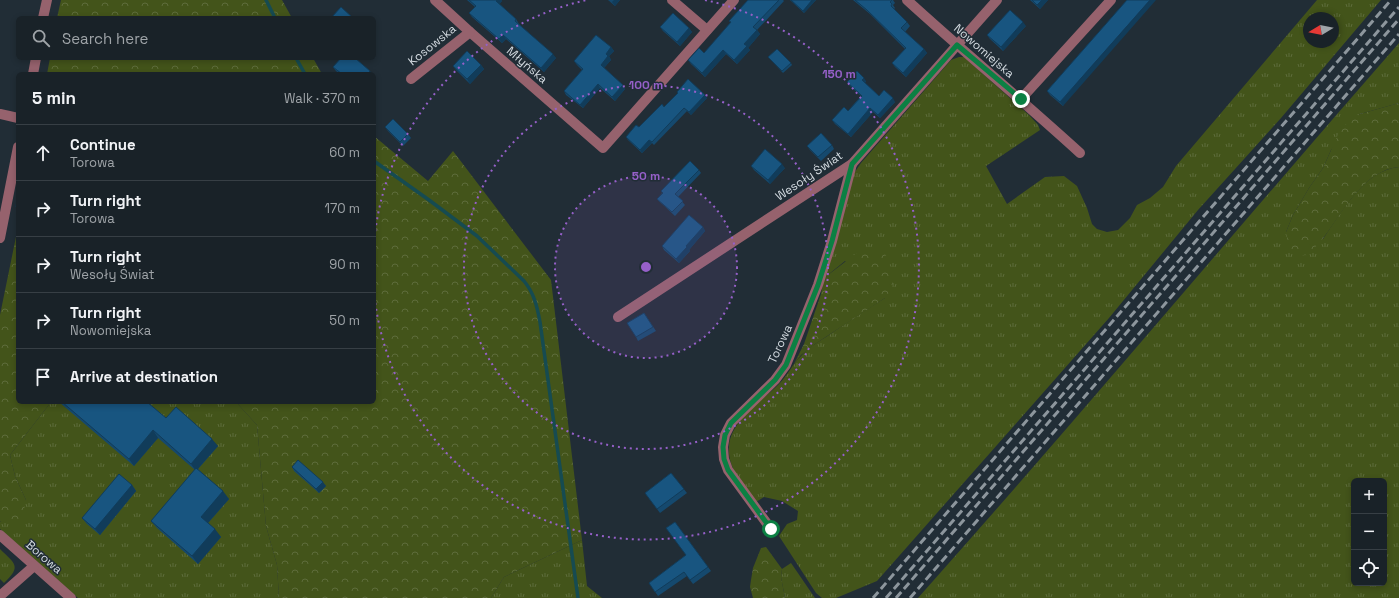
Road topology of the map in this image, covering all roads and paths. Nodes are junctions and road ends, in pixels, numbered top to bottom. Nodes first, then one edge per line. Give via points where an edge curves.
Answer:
1 (47, 0) edge
2 (435, 0) edge
3 (672, 0) edge
4 (734, 0) edge
5 (907, 0) edge
6 (997, 0) edge
7 (1111, 0) edge
8 (43, 16) edge
9 (707, 30) junction
10 (470, 32) junction
11 (957, 45) junction
12 (36, 60) edge
13 (32, 72) edge
14 (412, 79) dead end
15 (1021, 99) junction
16 (0, 114) edge
17 (16, 118) edge
18 (1080, 153) dead end
19 (16, 157) edge
20 (852, 164) junction
21 (0, 238) edge
22 (618, 317) dead end
23 (771, 529) dead end
24 (0, 536) edge
25 (34, 566) junction
26 (0, 596) edge
27 (71, 598) edge

1 - 8 street
2 - 10 street, Młyńska
3 - 9 street
4 - 9 street
5 - 11 street, Nowomiejska
6 - 11 street, Wesoły Świat
7 - 15 street
9 - 10 street, Młyńska via 603,148
10 - 14 street, Kosowska
11 - 15 street, Nowomiejska
11 - 20 street, Wesoły Świat
12 - 13 street
15 - 18 street, Nowomiejska
16 - 17 street
19 - 21 street
20 - 22 street, Wesoły Świat
20 - 23 street, Torowa via 818,285 786,365 775,380 731,423 725,435 724,459 728,470
24 - 25 street, Borowa
25 - 26 street
25 - 27 street, Borowa

